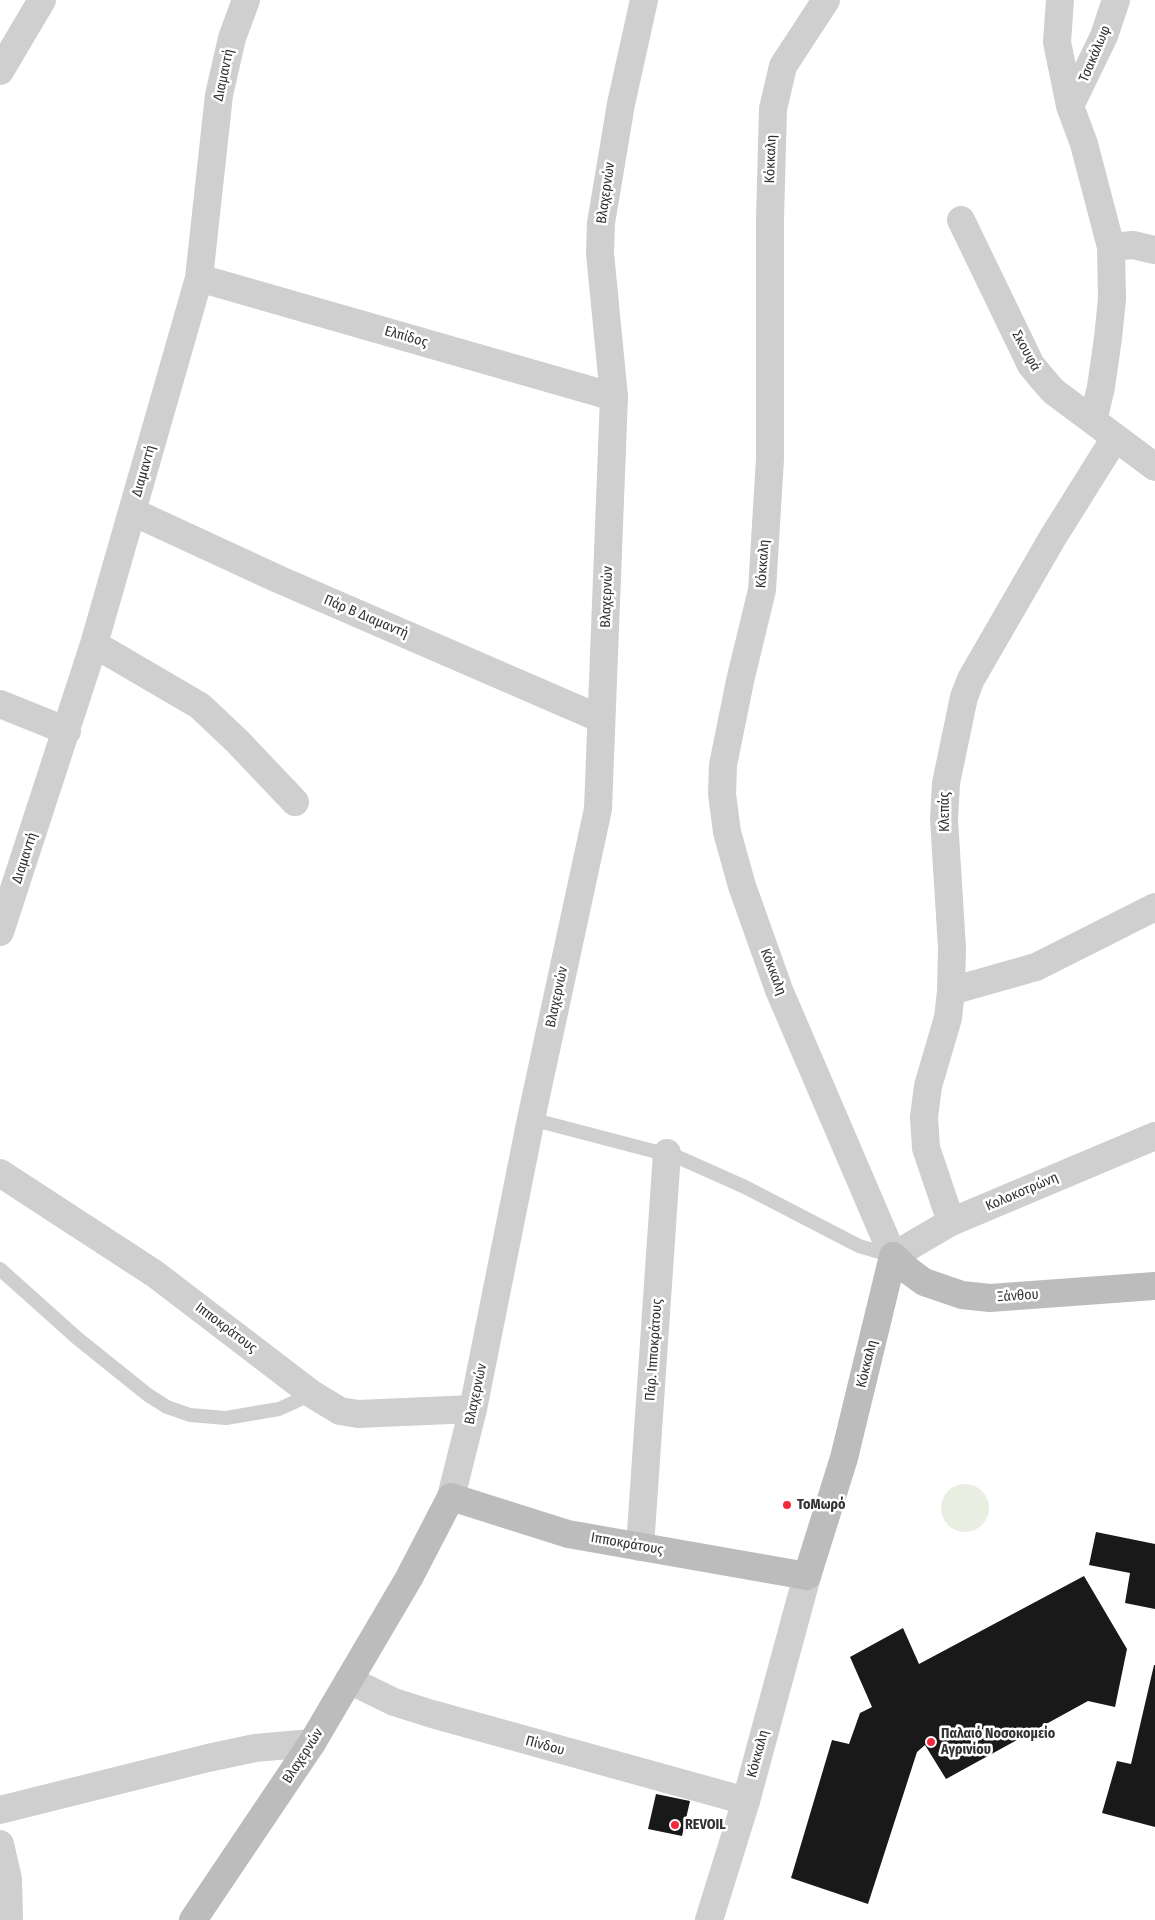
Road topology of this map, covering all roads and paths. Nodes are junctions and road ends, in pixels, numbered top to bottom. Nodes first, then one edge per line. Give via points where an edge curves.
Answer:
1 (42, 0) edge
2 (644, 0) edge
3 (826, 0) edge
4 (1060, 0) edge
5 (1116, 0) edge
6 (239, 3) edge
7 (0, 70) edge
8 (1070, 106) junction
9 (961, 220) dead end
10 (1111, 247) junction
11 (1155, 250) edge
12 (199, 278) junction
13 (614, 397) junction
14 (1093, 421) junction
15 (1115, 438) junction
16 (1155, 467) edge
17 (133, 512) junction
18 (94, 644) junction
19 (0, 704) edge
20 (601, 719) junction
21 (67, 731) junction
22 (295, 802) dead end
23 (1155, 906) edge
24 (0, 932) edge
25 (951, 991) junction
26 (531, 1119) junction
27 (1155, 1136) edge
28 (667, 1154) junction
29 (0, 1173) edge
30 (951, 1222) junction
31 (893, 1256) junction
32 (0, 1270) edge
33 (1155, 1286) edge
34 (312, 1394) junction
35 (473, 1409) junction
36 (451, 1497) junction
37 (640, 1547) junction
38 (807, 1576) junction
39 (349, 1680) junction
40 (312, 1743) junction
41 (746, 1801) junction
42 (0, 1810) edge
43 (0, 1844) edge
44 (9, 1920) edge
45 (193, 1920) edge
46 (709, 1920) edge

1 - 7 street
2 - 13 street, Βλαχερνών via 600,223
3 - 31 street, Κόκκαλη via 784,66 773,109 770,450 762,590 727,746 722,794 726,832 762,944
4 - 8 street via 1057,42
5 - 8 street, Τσακάλωφ via 1087,75
6 - 12 street, Διαμαντή via 219,95
8 - 10 street via 1084,144
9 - 14 street, Σκουφά via 1031,365 1053,391
10 - 11 street
10 - 14 street via 1112,299 1108,338
12 - 13 street, Ελπίδος
12 - 17 street, Διαμαντή
13 - 20 street, Βλαχερνών
14 - 15 street, Σκουφά
15 - 16 street, Σκουφά
15 - 25 street, Κλεπάς via 982,658 964,697 944,801 952,948
17 - 18 street, Διαμαντή
17 - 20 street, Πάρ Β Διαμαντή via 278,579
18 - 21 street, Διαμαντή
18 - 22 street via 200,706
19 - 21 street
20 - 26 street, Βλαχερνών via 598,809
21 - 24 street, Διαμαντή
23 - 25 street via 1036,967
25 - 30 street, Κλεπάς via 948,1018 928,1086 924,1117 926,1148
26 - 28 lane
26 - 35 street, Βλαχερνών
27 - 30 street, Κολοκοτρώνη
28 - 31 lane via 745,1187 859,1246
28 - 37 street, Πάρ. Ιπποκράτους
29 - 34 street, Ιπποκράτους via 155,1274
30 - 31 street, Κολοκοτρώνη
31 - 33 main road, Ξάνθου via 924,1282 962,1295 990,1298
31 - 38 main road, Κόκκαλη via 844,1458
32 - 34 lane via 148,1396 167,1406 190,1415 226,1418 279,1410
34 - 35 street, Ιπποκράτους via 340,1411 358,1414
35 - 36 street, Βλαχερνών
36 - 37 main road, Ιπποκράτους via 554,1530
36 - 39 main road, Βλαχερνών via 409,1578
37 - 38 main road, Ιπποκράτους
38 - 41 street, Κόκκαλη
39 - 40 main road, Βλαχερνών
39 - 41 street, Πίνδου via 394,1702 432,1714
40 - 42 street via 255,1748 208,1758
40 - 45 main road, Βλαχερνών
41 - 46 street, Κόκκαλη
43 - 44 street via 8,1879

